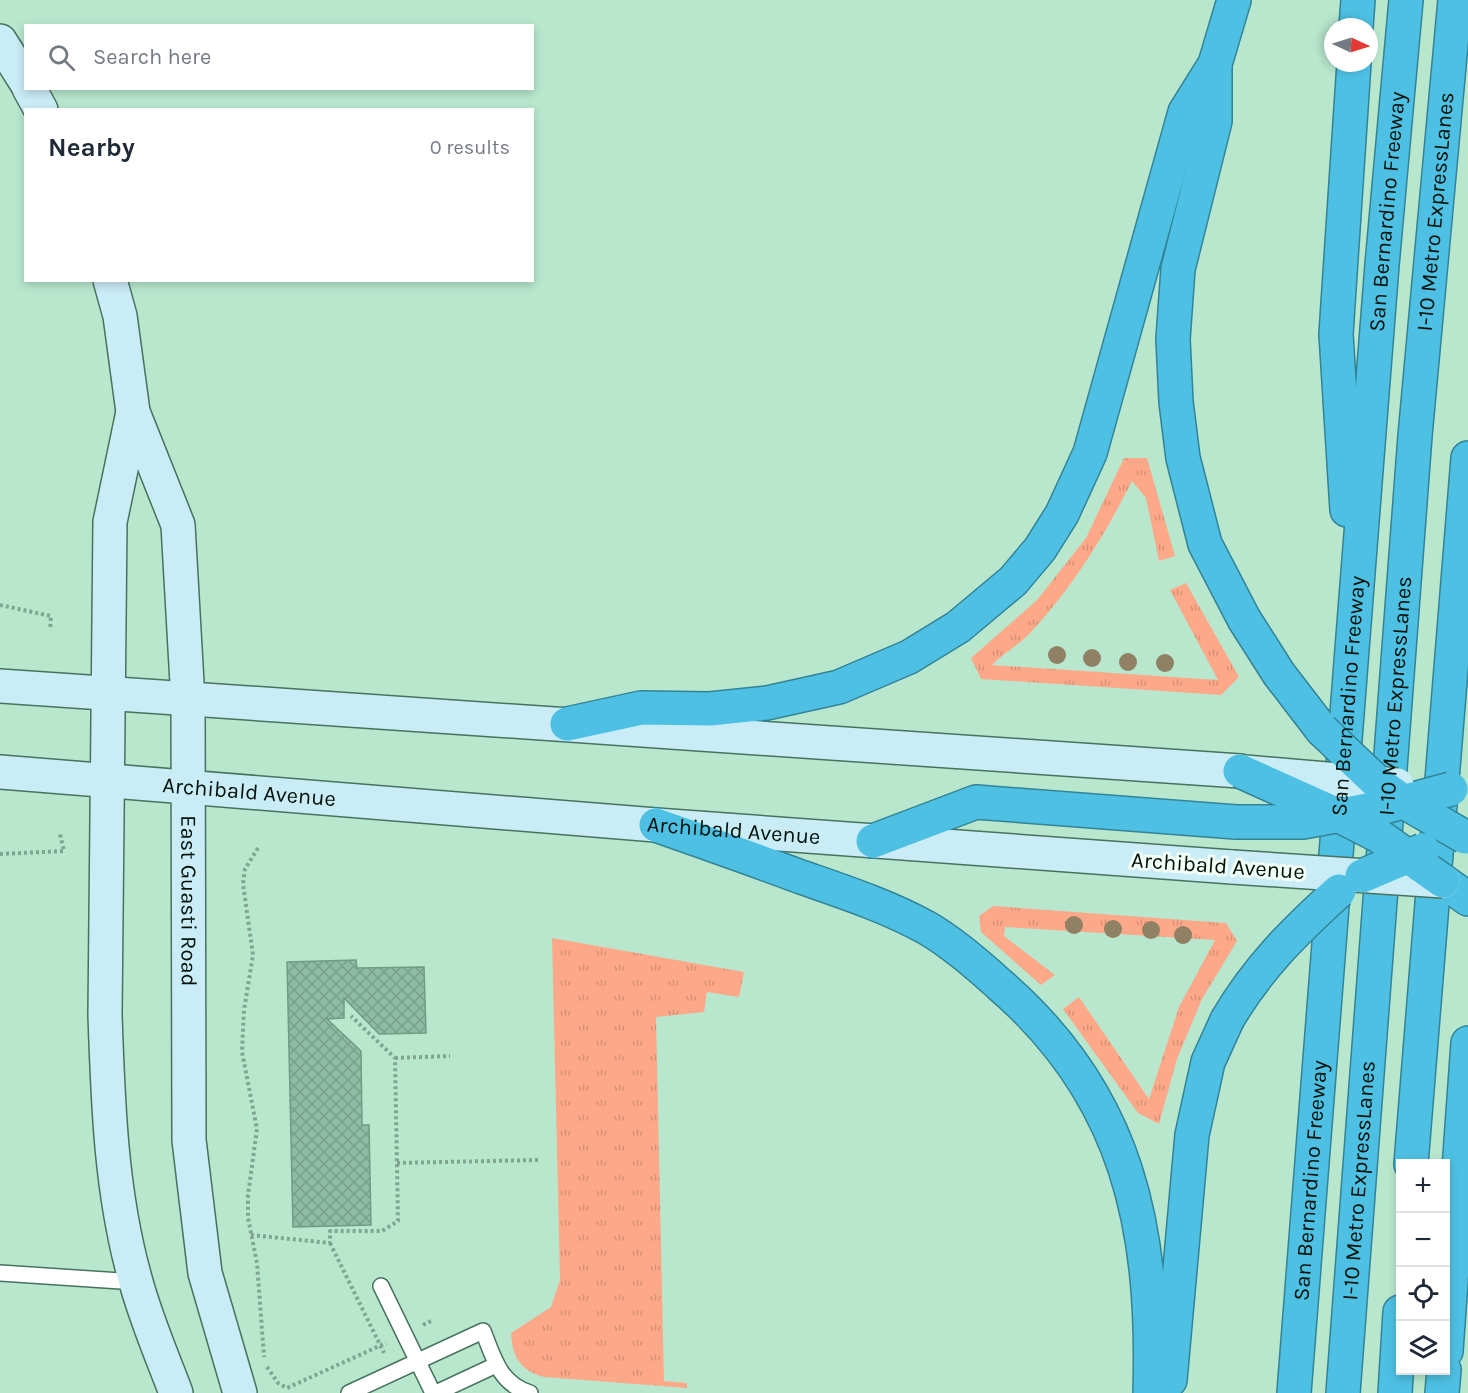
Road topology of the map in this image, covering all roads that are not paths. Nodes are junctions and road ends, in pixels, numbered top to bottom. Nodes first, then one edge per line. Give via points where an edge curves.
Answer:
1 (1234, 0) edge
2 (1358, 0) edge
3 (1406, 0) edge
4 (1455, 0) edge
5 (1357, 18) edge
6 (0, 41) edge
7 (1215, 64) junction
8 (1353, 72) edge
9 (24, 79) edge
10 (30, 90) edge
11 (40, 108) edge
12 (111, 282) edge
13 (133, 412) junction
14 (1468, 458) edge
15 (1355, 628) junction
16 (0, 686) edge
17 (107, 695) junction
18 (188, 701) junction
19 (567, 724) junction
20 (1240, 771) junction
21 (0, 772) edge
22 (109, 781) junction
23 (1378, 783) junction
24 (1462, 786) edge
25 (188, 788) junction
26 (1404, 802) junction
27 (1340, 816) junction
28 (656, 825) junction
29 (1467, 837) edge
30 (873, 841) junction
31 (1408, 856) junction
32 (1362, 876) junction
33 (1460, 888) edge
34 (1468, 1043) edge
35 (1411, 1159) edge
36 (1468, 1196) edge
37 (1453, 1250) junction
38 (0, 1273) edge
39 (136, 1282) junction
40 (381, 1286) dead end
41 (1400, 1321) edge
42 (1448, 1321) edge
43 (418, 1361) junction
44 (496, 1365) junction
45 (1444, 1375) edge
46 (176, 1393) edge
47 (240, 1393) edge
48 (349, 1393) edge
49 (434, 1393) edge
50 (530, 1393) edge
51 (1150, 1393) edge
52 (1169, 1393) edge
53 (1294, 1393) edge
54 (1343, 1393) edge
55 (1395, 1393) edge
56 (1443, 1393) edge

1 - 7 highway
2 - 5 highway
3 - 15 highway, San Bernardino Freeway
4 - 54 highway, I-10 Metro ExpressLanes via 1415,436
6 - 9 main road
7 - 19 highway via 1185,112 1103,413 1086,462 1062,514 1013,581 957,627 909,657 839,687 766,703 710,709 641,708
7 - 23 highway, bridge via 1215,122 1178,269 1173,339 1183,458 1205,544 1244,619 1322,730
8 - 15 highway via 1335,334
10 - 11 main road
12 - 13 main road, East Guasti Road via 120,316
13 - 17 main road, East Guasti Road via 110,522
13 - 18 main road, East Guasti Road via 178,525
14 - 35 highway
15 - 53 highway, San Bernardino Freeway
16 - 17 main road
17 - 18 main road
17 - 22 main road, East Guasti Road
18 - 19 main road
18 - 25 main road, East Guasti Road
19 - 20 main road
20 - 23 main road, bridge
20 - 27 highway, bridge
21 - 22 main road, Archibald Avenue
22 - 25 main road, Archibald Avenue
22 - 39 main road, East Guasti Road via 107,1081 119,1204
23 - 24 main road, bridge
23 - 26 highway, bridge
24 - 26 highway, bridge
25 - 28 main road, Archibald Avenue
25 - 47 main road, East Guasti Road via 189,1140 205,1273
26 - 27 highway, bridge
26 - 29 highway, bridge
27 - 30 highway, bridge via 1303,822 1236,822 976,802
27 - 31 highway, bridge
28 - 30 main road, Archibald Avenue
28 - 51 highway via 871,901 928,929 965,954 1044,1027 1094,1096 1132,1186 1149,1281
29 - 31 highway, bridge
30 - 32 main road, Archibald Avenue, bridge
31 - 32 highway, bridge
31 - 33 highway, bridge
32 - 33 main road, Archibald Avenue, bridge
32 - 52 highway, bridge via 1339,891 1276,950 1227,1020 1208,1062 1192,1135
34 - 37 highway
36 - 37 highway
37 - 42 highway
38 - 39 lane
39 - 46 main road, East Guasti Road
40 - 43 lane
41 - 55 highway
43 - 44 lane via 483,1331
43 - 48 lane
43 - 49 lane
44 - 49 lane
44 - 50 lane via 504,1378
45 - 56 highway

